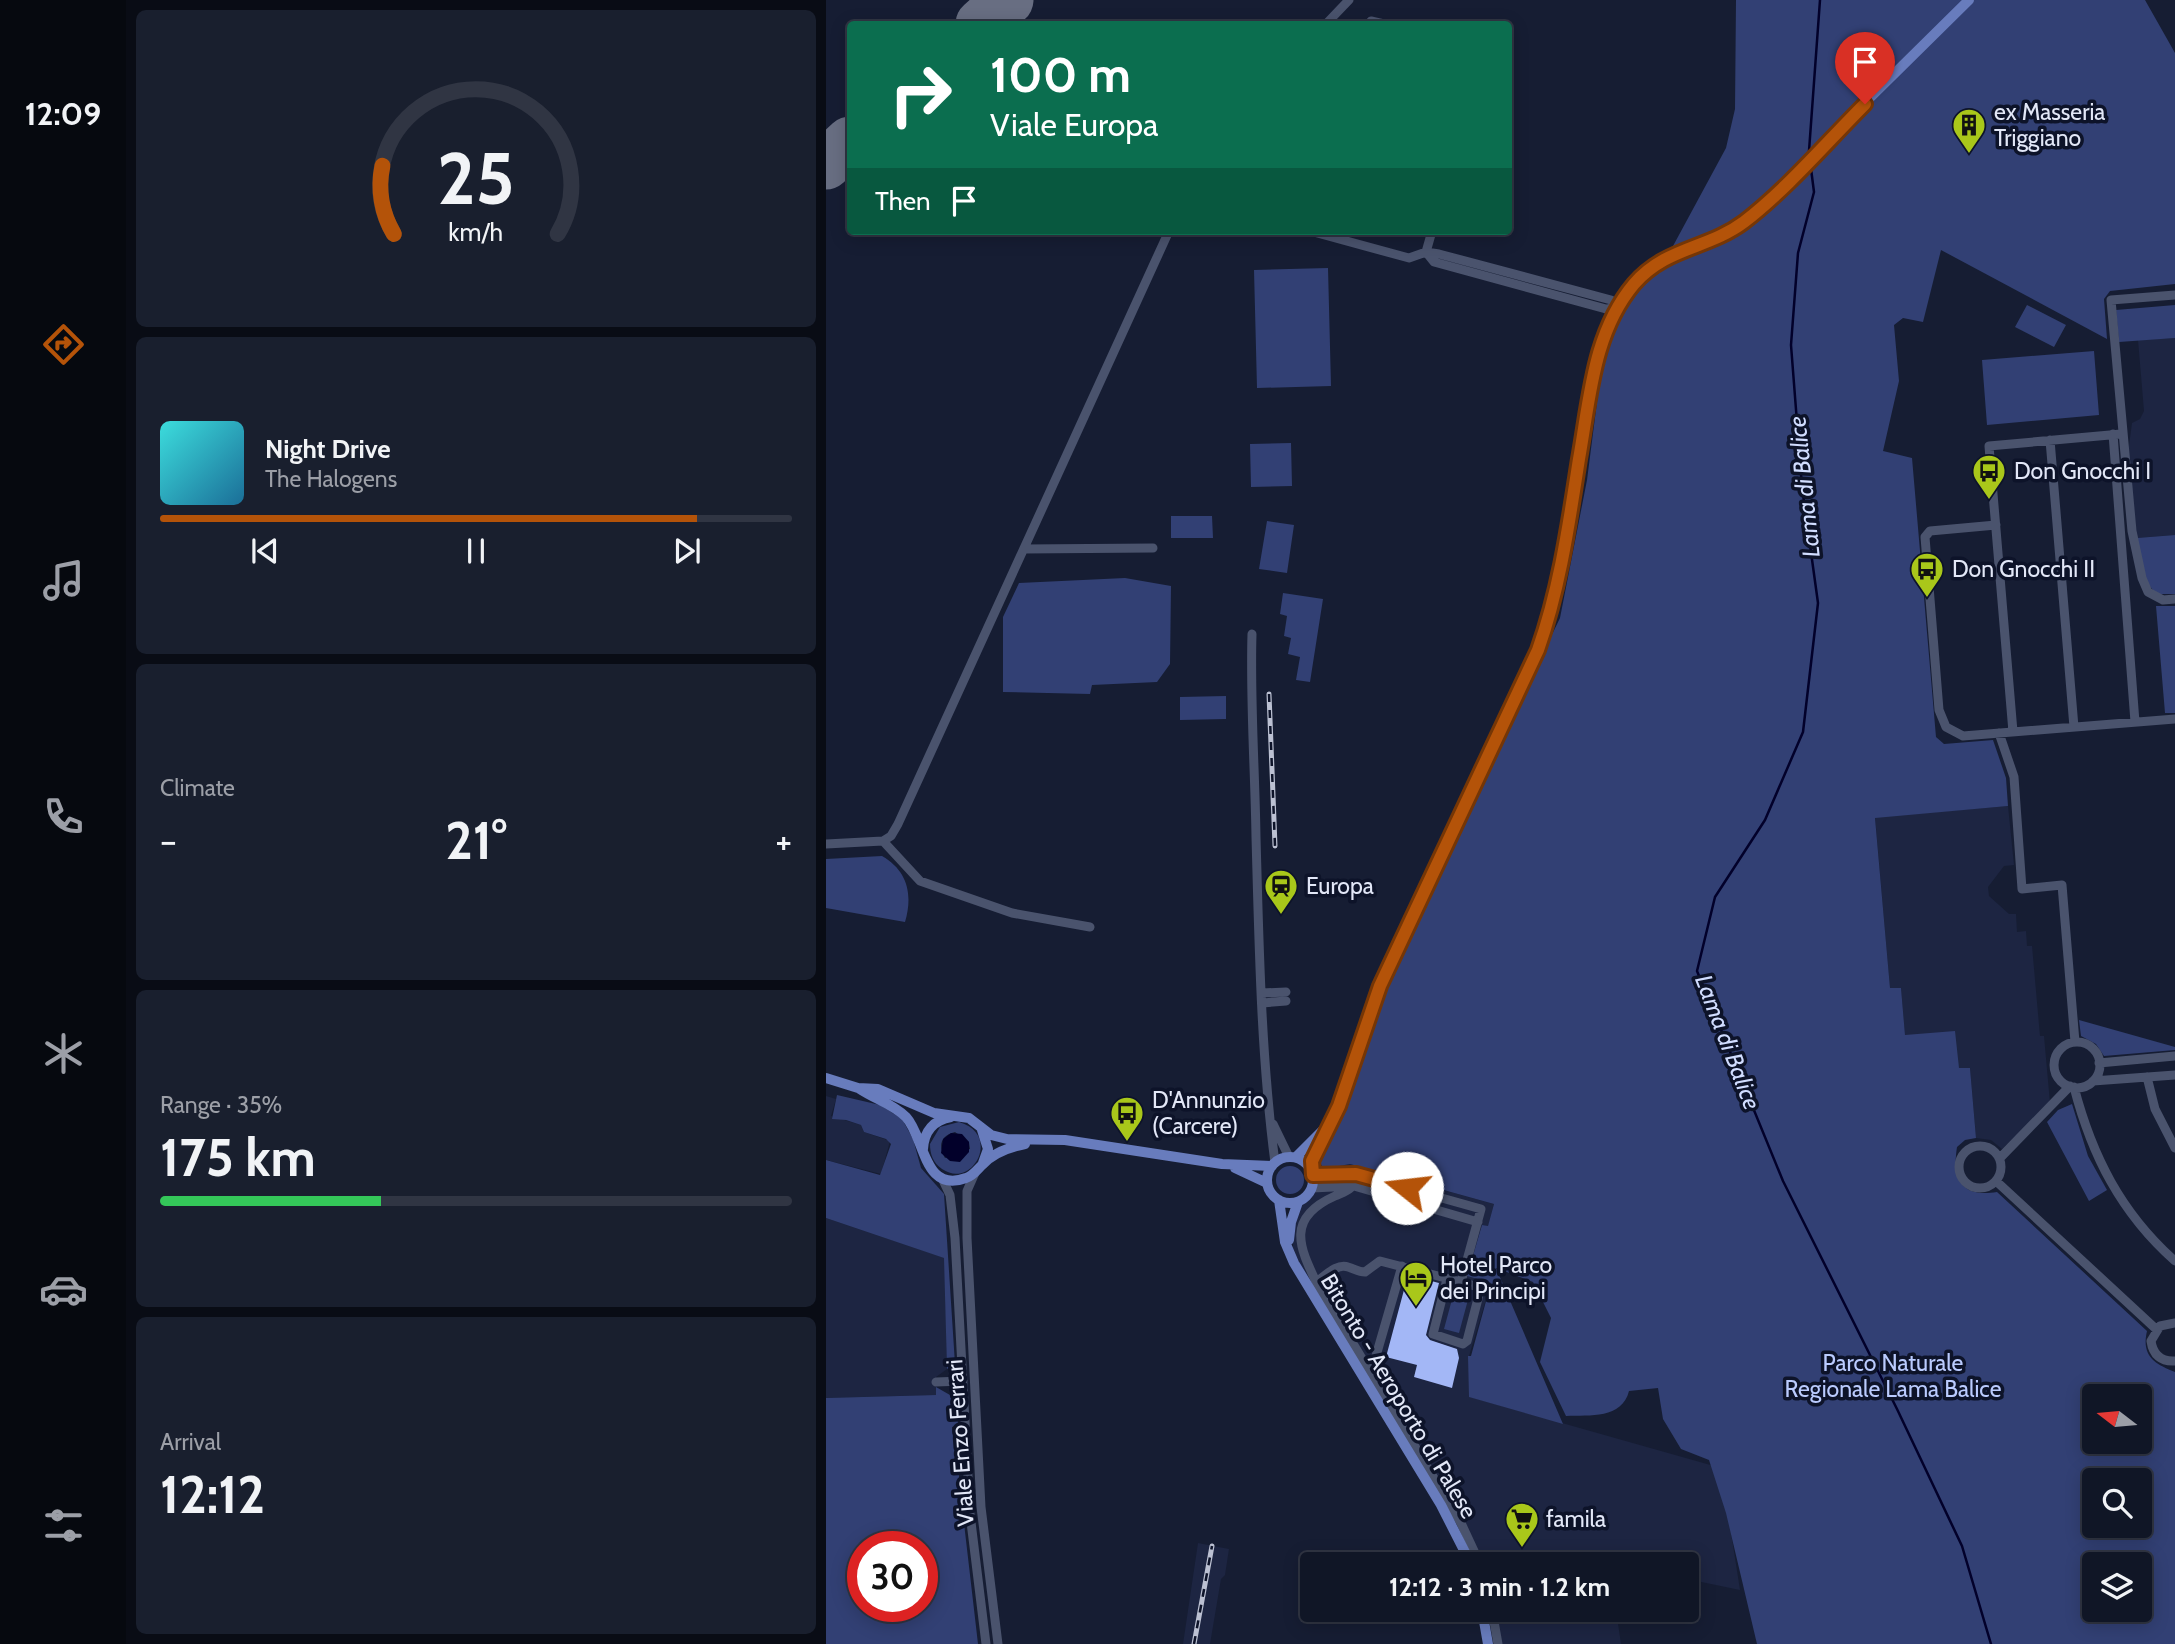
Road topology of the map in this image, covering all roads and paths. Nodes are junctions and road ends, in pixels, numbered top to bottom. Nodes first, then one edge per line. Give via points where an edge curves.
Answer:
1 (1349, 0) edge
2 (1969, 0) edge
3 (1329, 21) edge
4 (1167, 235) edge
5 (1325, 235) edge
6 (1431, 235) edge
7 (1426, 251) junction
8 (2175, 295) edge
9 (1617, 308) junction
10 (2117, 434) junction
11 (2050, 439) junction
12 (1996, 525) junction
13 (1153, 548) dead end
14 (1024, 549) junction
15 (2175, 599) edge
16 (1252, 634) dead end
17 (2175, 719) edge
18 (2135, 722) junction
19 (2074, 727) junction
20 (2013, 732) junction
21 (1999, 733) junction
22 (883, 841) junction
23 (826, 844) edge
24 (1090, 927) dead end
25 (1286, 997) dead end
26 (1262, 998) junction
27 (2075, 1042) junction
28 (2175, 1056) edge
29 (2099, 1063) junction
30 (2175, 1075) edge
31 (2147, 1077) junction
32 (826, 1079) edge
33 (2093, 1081) junction
34 (2072, 1087) junction
35 (858, 1088) junction
36 (1339, 1106) junction
37 (1268, 1111) junction
38 (954, 1116) junction
39 (982, 1130) junction
40 (1053, 1140) junction
41 (2175, 1147) edge
42 (923, 1151) junction
43 (1292, 1157) junction
44 (2000, 1158) junction
45 (983, 1163) junction
46 (1222, 1164) junction
47 (1273, 1164) junction
48 (975, 1173) junction
49 (1313, 1173) junction
50 (1356, 1174) junction
51 (942, 1178) junction
52 (1996, 1181) junction
53 (1267, 1183) junction
54 (1353, 1186) junction
55 (1312, 1188) junction
56 (1279, 1200) junction
57 (1451, 1200) junction
58 (1298, 1202) junction
59 (1447, 1214) junction
60 (1478, 1222) junction
61 (1289, 1251) junction
62 (2175, 1261) edge
63 (1402, 1266) junction
64 (1447, 1279) junction
65 (1316, 1282) junction
66 (1461, 1282) junction
67 (2175, 1323) edge
68 (1332, 1326) junction
69 (2156, 1329) junction
70 (2174, 1362) edge
71 (1364, 1371) junction
72 (963, 1381) junction
73 (936, 1382) dead end
74 (1418, 1452) junction
75 (1421, 1473) junction
76 (1449, 1504) junction
77 (1454, 1527) junction
78 (1465, 1552) edge
79 (1474, 1552) edge
80 (1484, 1622) edge
81 (1494, 1622) edge
82 (986, 1644) edge
83 (998, 1644) edge
84 (1488, 1644) edge
85 (1497, 1644) edge

1 - 3 street
2 - 9 main road via 1742,223 1656,264
4 - 14 street
5 - 7 street via 1409,258
6 - 7 street
7 - 9 street via 1434,262 1606,309
8 - 10 street via 2111,300
9 - 36 main road via 1598,352 1554,598 1532,668 1380,986
10 - 11 street
10 - 15 street via 2141,578 2148,592 2163,600
10 - 18 street
11 - 12 street via 1989,446
11 - 19 street
12 - 20 street
12 - 21 street via 1930,531 1925,537 1941,717 1946,727 1963,736
13 - 14 street
14 - 22 street via 898,824
16 - 26 street via 1250,692
17 - 18 street
18 - 19 street
19 - 20 street
20 - 21 street
21 - 27 street via 2014,777 2022,888 2062,885
22 - 23 street
22 - 24 street via 920,881 1012,913
25 - 26 street
26 - 37 street
27 - 29 street via 2091,1048
27 - 34 street via 2060,1050 2054,1062 2059,1079
28 - 29 street
29 - 33 street
30 - 31 street
31 - 33 street
31 - 41 street via 2155,1109
32 - 35 main road
33 - 34 street
34 - 44 street
34 - 62 street via 2093,1149 2113,1188 2140,1226
35 - 38 main road via 878,1088 925,1111
35 - 42 main road via 901,1112
36 - 43 main road via 1324,1129
36 - 49 main road via 1312,1161
37 - 43 street
37 - 47 street
38 - 39 main road via 969,1118
38 - 42 main road via 933,1124
39 - 40 main road via 1007,1139
39 - 45 main road via 988,1149
40 - 45 main road via 1016,1146
40 - 46 main road
42 - 51 main road via 927,1164
43 - 47 main road
43 - 49 main road via 1303,1160
44 - 52 street
44 - 52 street via 1990,1148 1976,1146 1963,1153 1958,1167 1962,1180 1974,1188 1989,1187
45 - 48 main road
46 - 47 main road
46 - 53 main road
47 - 53 main road
48 - 51 main road via 957,1180
48 - 83 street, Viale Enzo Ferrari via 967,1191 967,1238 981,1507
49 - 50 street
49 - 55 main road
50 - 54 street
50 - 57 street
51 - 72 street, Viale Enzo Ferrari via 950,1195 955,1238
52 - 69 street
53 - 56 main road
54 - 55 street
54 - 59 street
54 - 65 street via 1312,1212 1302,1229 1303,1258
55 - 58 main road
56 - 58 main road
56 - 61 main road, Bitonto - Aeroporto di Palese
57 - 59 street
57 - 60 street via 1481,1209
58 - 61 main road
59 - 60 street
60 - 66 street
61 - 68 main road, Bitonto - Aeroporto di Palese
63 - 64 street
63 - 65 street via 1380,1261 1365,1272 1339,1267
63 - 71 street via 1376,1356
64 - 66 street
64 - 66 street via 1433,1334 1462,1344 1467,1341 1480,1292
65 - 68 street
65 - 71 street
67 - 69 street
68 - 71 main road, Bitonto - Aeroporto di Palese
69 - 70 street via 2152,1348 2160,1358
71 - 74 street
71 - 75 main road, Bitonto - Aeroporto di Palese
72 - 73 street
72 - 82 street, Viale Enzo Ferrari via 970,1514
74 - 75 street
74 - 76 street
75 - 77 main road, Bitonto - Aeroporto di Palese
76 - 77 street
76 - 79 street
77 - 78 main road, Bitonto - Aeroporto di Palese
80 - 84 main road
81 - 85 street

